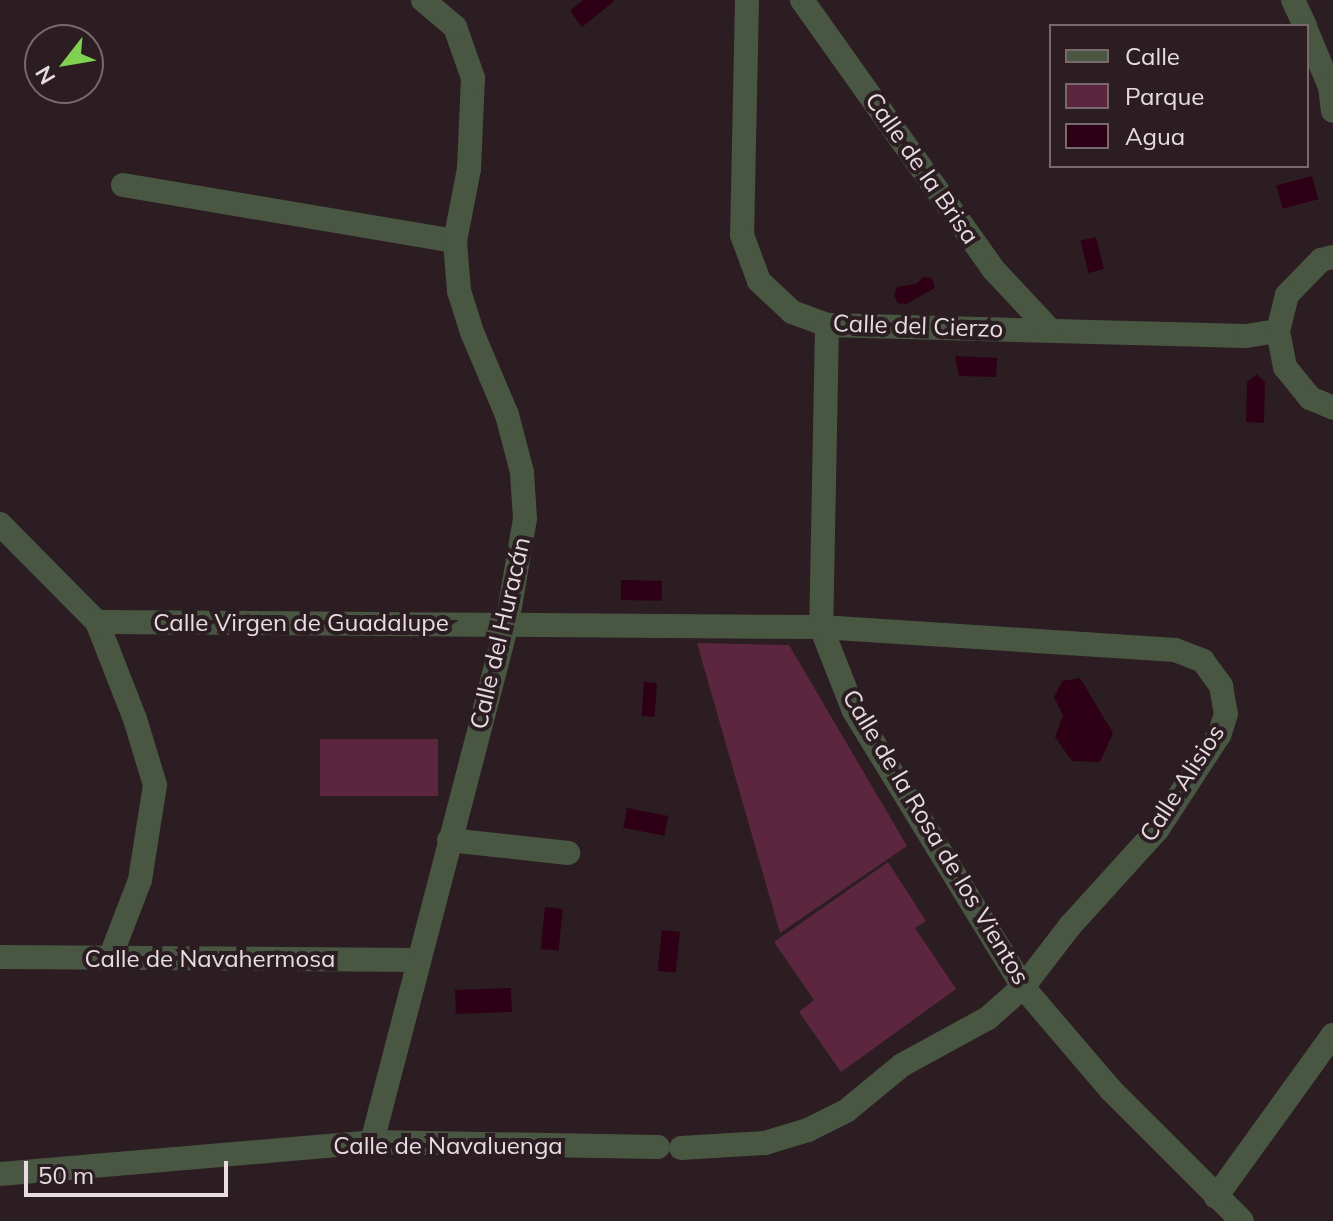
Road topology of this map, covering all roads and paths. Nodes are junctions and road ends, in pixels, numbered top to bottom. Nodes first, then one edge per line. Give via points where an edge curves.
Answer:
1 (423, 0) edge
2 (747, 0) edge
3 (802, 0) edge
4 (1293, 0) edge
5 (1304, 24) edge
6 (1309, 37) edge
7 (1333, 111) edge
8 (123, 185) dead end
9 (455, 241) junction
10 (1333, 257) edge
11 (827, 325) junction
12 (1050, 330) junction
13 (1278, 331) junction
14 (1333, 408) edge
15 (0, 524) edge
16 (97, 622) junction
17 (507, 624) junction
18 (698, 627) joint
19 (821, 627) junction
20 (449, 840) junction
21 (568, 853) dead end
22 (0, 957) edge
23 (110, 958) junction
24 (419, 960) junction
25 (1023, 987) junction
26 (1333, 1035) edge
27 (372, 1142) junction
28 (669, 1148) joint
29 (0, 1174) edge
30 (1216, 1197) junction
31 (1242, 1221) edge

1 - 9 street, Calle del Huracán via 455,27 473,78 469,169
2 - 11 street, Calle del Cierzo via 742,235 759,281 792,312
3 - 12 street, Calle de la Brisa via 993,269
4 - 5 street
6 - 7 street via 1330,87
8 - 9 street
9 - 17 street, Calle del Huracán via 459,291 507,415 522,472 525,519
10 - 13 street via 1321,260 1287,295
11 - 12 street, Calle del Cierzo
11 - 19 street, Calle de la Rosa de los Vientos
12 - 13 street, Calle del Cierzo via 1246,336
13 - 14 street via 1285,367 1310,398
15 - 16 street
16 - 17 street, Calle Virgen de Guadalupe
16 - 23 street via 155,785 140,880
17 - 18 street, Calle Virgen de Guadalupe
17 - 20 street, Calle del Huracán
18 - 19 street, Calle Alisios
19 - 25 street, Calle de la Rosa de los Vientos via 854,711
19 - 25 street, Calle Alisios via 1175,650 1203,661 1221,686 1226,714 1219,735 1165,818
20 - 21 street
20 - 24 street, Calle del Huracán
22 - 23 street, Calle de Navahermosa
23 - 24 street, Calle de Navahermosa
24 - 27 street, Calle del Huracán
25 - 28 street, Calle Alisios via 988,1018 902,1065 846,1111 808,1130 765,1143
25 - 30 street, Calle de la Rosa de los Vientos via 1111,1090
26 - 30 street
27 - 28 street, Calle de Navaluenga
27 - 29 street, Calle de Navaluenga
30 - 31 street, Calle de la Rosa de los Vientos

